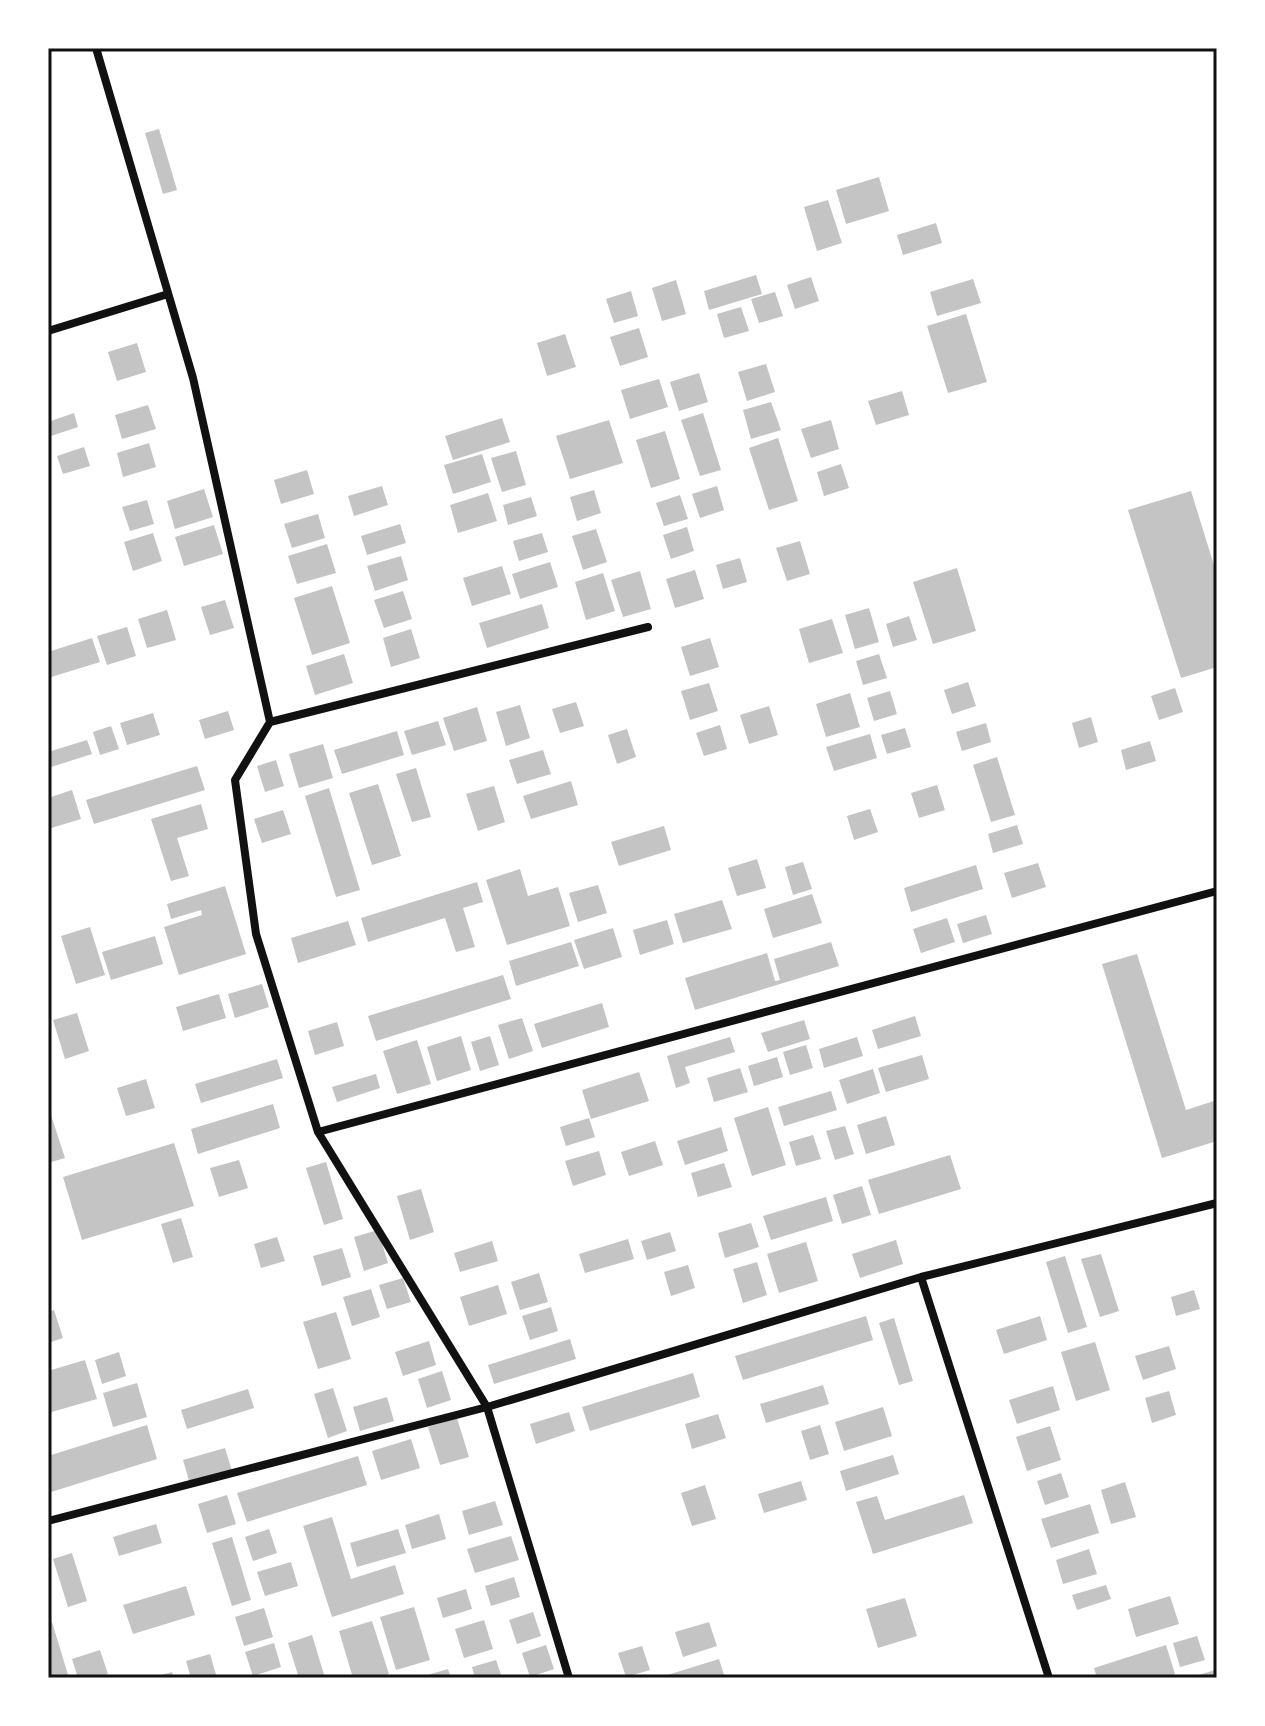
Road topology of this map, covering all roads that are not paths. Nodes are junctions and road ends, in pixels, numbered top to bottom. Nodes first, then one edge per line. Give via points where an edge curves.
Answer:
1 (96, 48) edge
2 (168, 294) junction
3 (48, 331) edge
4 (648, 627) dead end
5 (270, 722) junction
6 (1217, 891) edge
7 (318, 1132) junction
8 (1217, 1203) edge
9 (921, 1277) junction
10 (487, 1407) junction
11 (48, 1521) edge
12 (569, 1678) edge
13 (1049, 1678) edge

1 - 2 street
2 - 3 street
2 - 5 street via 193,378
4 - 5 street
5 - 7 street via 235,780 256,934
6 - 7 street
7 - 10 street
8 - 9 street
9 - 10 street
9 - 13 street
10 - 11 street
10 - 12 street

